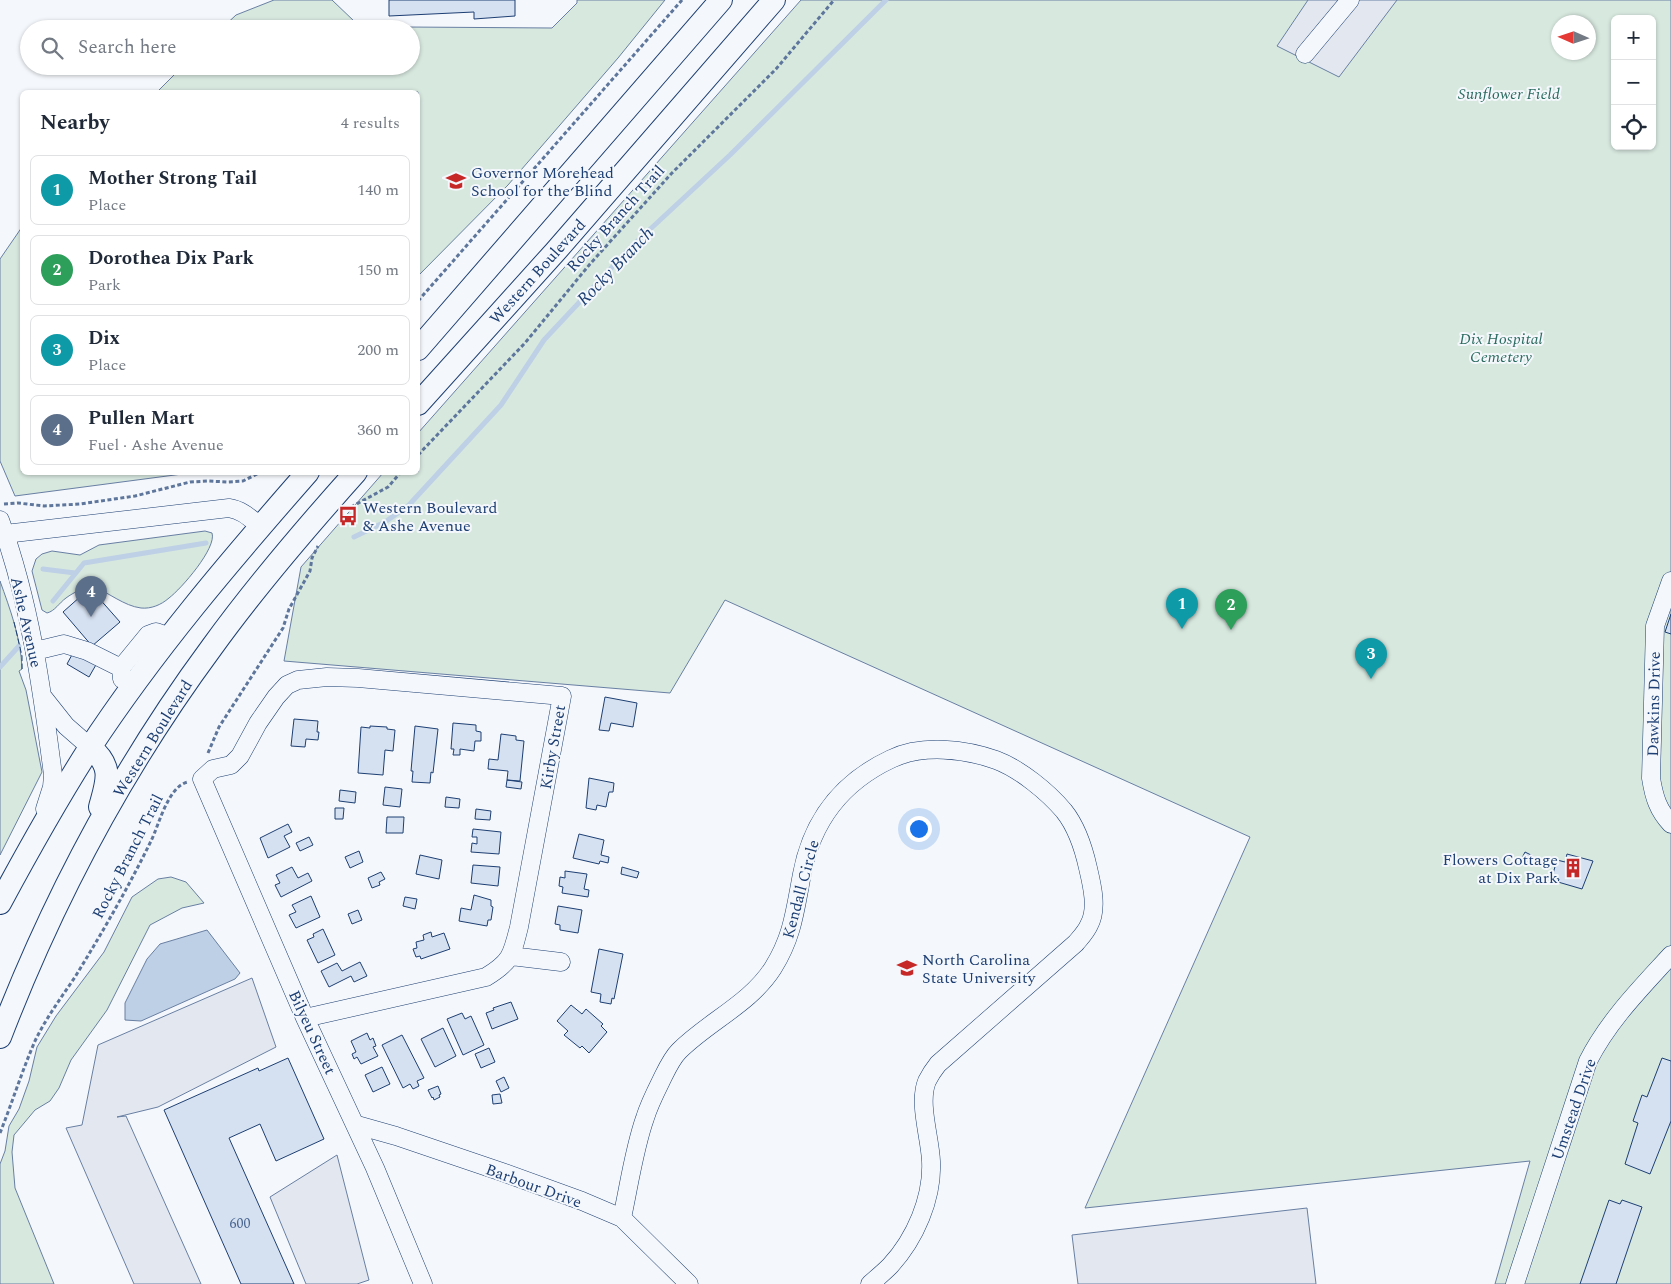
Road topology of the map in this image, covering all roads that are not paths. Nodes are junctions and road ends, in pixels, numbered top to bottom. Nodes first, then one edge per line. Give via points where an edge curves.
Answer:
1 (721, 0) edge
2 (774, 0) edge
3 (1350, 0) edge
4 (1305, 54) dead end
5 (420, 346) edge
6 (420, 402) edge
7 (305, 475) edge
8 (353, 475) edge
9 (260, 526) junction
10 (3, 527) edge
11 (288, 550) junction
12 (1671, 581) edge
13 (170, 637) junction
14 (35, 651) junction
15 (121, 668) junction
16 (131, 689) junction
17 (43, 697) junction
18 (90, 748) junction
19 (202, 779) joint
20 (1671, 824) edge
21 (95, 830) junction
22 (34, 840) junction
23 (0, 903) edge
24 (1671, 955) edge
25 (511, 956) junction
26 (561, 962) dead end
27 (305, 1018) junction
28 (0, 1037) edge
29 (356, 1126) junction
30 (622, 1218) junction
31 (674, 1276) edge
32 (423, 1284) edge
33 (689, 1284) edge
34 (870, 1284) edge
35 (1516, 1284) edge

1 - 5 main road
2 - 6 main road, Western Boulevard
3 - 4 street
7 - 9 main road
8 - 11 main road, Western Boulevard
9 - 10 street via 239,510 229,508
9 - 11 main road
9 - 13 main road
10 - 14 street, Ashe Avenue
11 - 21 main road, Western Boulevard via 190,677
12 - 20 street, Dawkins Drive via 1655,626 1651,778 1654,796 1662,814
13 - 15 street via 156,632 148,635
13 - 16 main road
14 - 15 street via 64,644 88,651
14 - 17 street, Ashe Avenue
15 - 16 street via 122,679
16 - 18 main road
17 - 18 street, Ashe Avenue via 66,726
17 - 22 street, Ashe Avenue via 53,775
18 - 21 main road via 104,761 107,773
18 - 22 main road
19 - 25 street, Kirby Street via 213,769 231,765 240,756 276,696 298,680 358,678 562,696
19 - 27 street, Bilyeu Street
21 - 28 main road, Western Boulevard via 42,936
22 - 23 main road
24 - 35 street, Umstead Drive via 1624,1006 1588,1061
25 - 26 street
25 - 27 street via 486,977
27 - 29 street, Bilyeu Street
29 - 30 street, Barbour Drive via 502,1172
29 - 32 street, Bilyeu Street
30 - 31 street, Barbour Drive
30 - 34 street, Kendall Circle via 644,1118 666,1069 678,1051 746,998 772,968 791,931 809,847 829,808 843,792 892,758 928,750 973,754 998,761 1036,784 1065,812 1085,854 1094,910 1090,924 1076,943 938,1064 927,1081 924,1096 931,1179 926,1201 902,1250
31 - 33 street, Barbour Drive

